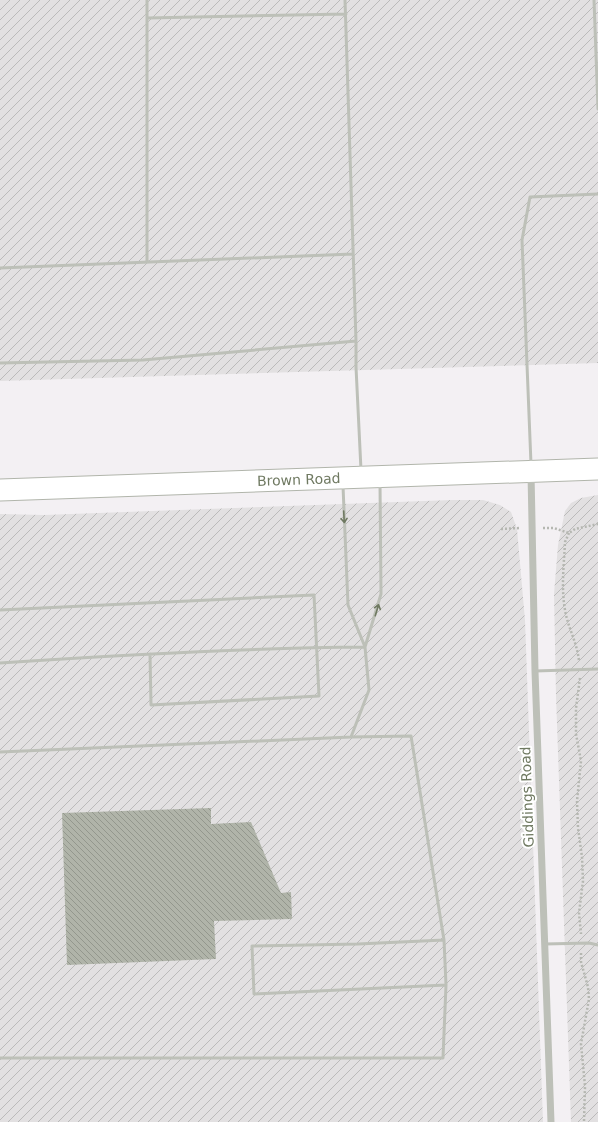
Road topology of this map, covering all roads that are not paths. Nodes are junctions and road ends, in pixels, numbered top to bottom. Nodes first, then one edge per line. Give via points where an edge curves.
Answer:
1 (147, 0) edge
2 (345, 0) edge
3 (594, 0) edge
4 (346, 14) junction
5 (147, 18) junction
6 (598, 109) edge
7 (598, 194) edge
8 (354, 254) junction
9 (147, 262) junction
10 (0, 268) edge
11 (356, 340) junction
12 (0, 363) edge
13 (598, 469) edge
14 (531, 471) junction
15 (361, 477) junction
16 (0, 490) edge
17 (0, 610) edge
18 (317, 647) junction
19 (365, 647) junction
20 (150, 654) junction
21 (0, 663) edge
22 (598, 669) edge
23 (535, 671) junction
24 (351, 737) junction
25 (0, 752) edge
26 (444, 940) junction
27 (545, 944) junction
28 (598, 945) edge
29 (446, 985) junction
30 (0, 1058) edge
31 (551, 1122) edge

1 - 5 lane
2 - 4 lane
3 - 6 lane
4 - 5 lane
4 - 8 lane
5 - 9 lane
7 - 14 lane via 530,197 522,240
8 - 9 lane
8 - 11 lane
9 - 10 lane
11 - 12 lane via 143,360
11 - 15 lane
13 - 14 main road, Brown Road
14 - 15 main road, Brown Road
14 - 23 street, Giddings Road
15 - 16 main road, Brown Road
15 -> 19 lane via 348,604
19 -> 15 lane via 381,594
17 - 18 lane via 314,595
18 - 19 lane
18 - 20 lane
18 - 20 lane via 319,696 151,705
19 - 24 lane via 369,690
20 - 21 lane
22 - 23 lane
23 - 27 street, Giddings Road
24 - 25 lane
24 - 26 lane via 411,736
26 - 29 lane
26 - 29 lane via 252,946 254,994
27 - 28 lane
27 - 31 street, Giddings Road
29 - 30 lane via 443,1058

